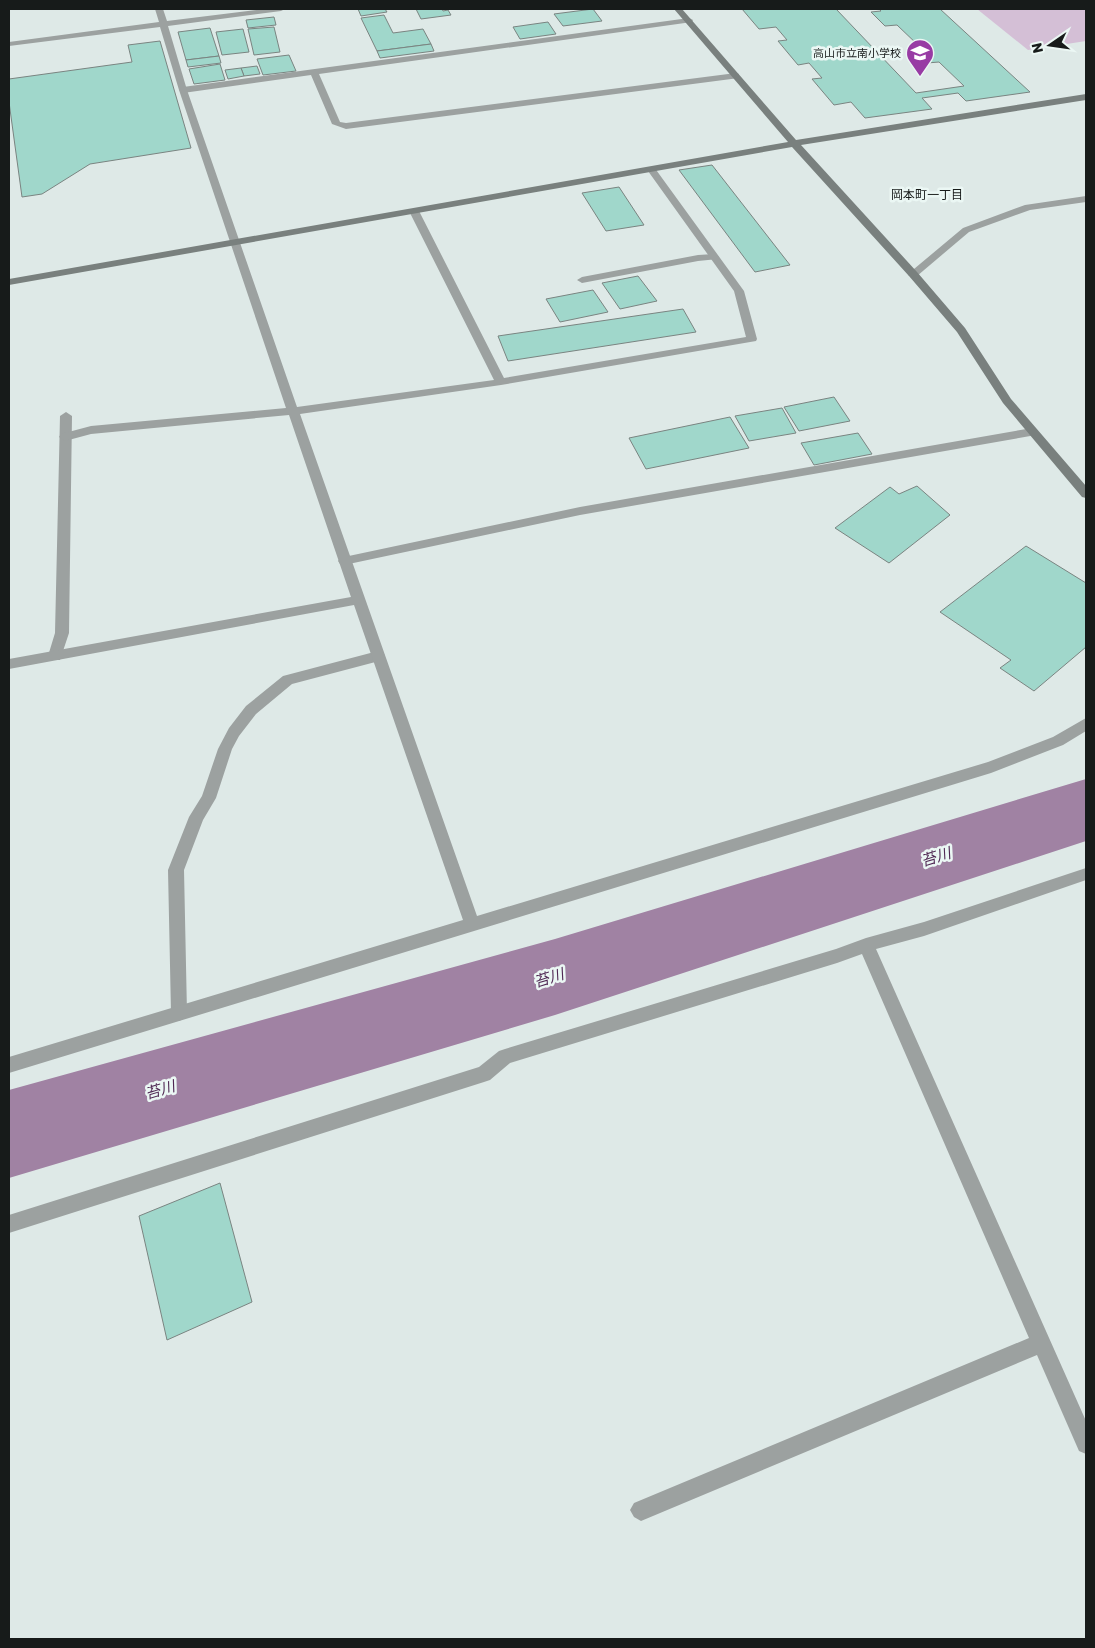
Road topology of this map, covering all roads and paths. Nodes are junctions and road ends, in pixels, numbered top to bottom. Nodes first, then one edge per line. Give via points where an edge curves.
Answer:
1 (160, 9) edge
2 (281, 9) edge
3 (678, 9) edge
4 (689, 20) junction
5 (163, 24) junction
6 (9, 44) edge
7 (314, 72) junction
8 (736, 76) junction
9 (183, 90) junction
10 (1086, 97) edge
11 (795, 144) junction
12 (651, 169) junction
13 (1086, 199) edge
14 (414, 211) junction
15 (235, 242) junction
16 (714, 257) junction
17 (913, 274) junction
18 (582, 280) dead end
19 (9, 282) edge
20 (501, 382) junction
21 (293, 410) junction
22 (66, 416) dead end
23 (1032, 432) junction
24 (66, 437) junction
25 (1086, 494) edge
26 (344, 561) junction
27 (358, 600) junction
28 (55, 656) junction
29 (378, 656) junction
30 (9, 664) edge
31 (1086, 724) edge
32 (1086, 874) edge
33 (472, 923) junction
34 (866, 945) junction
35 (179, 1013) junction
36 (9, 1065) edge
37 (9, 1224) edge
38 (1041, 1342) junction
39 (1086, 1444) edge
40 (641, 1510) dead end

1 - 5 street
2 - 5 street
3 - 4 street
4 - 7 street
4 - 8 street
5 - 6 street
5 - 9 street
7 - 8 street via 336,124 346,126
7 - 9 street
8 - 11 street
9 - 15 street
10 - 11 street
11 - 12 street
11 - 17 street
12 - 14 street
12 - 16 street
13 - 17 street via 1028,207 966,230
14 - 15 street
14 - 20 street
15 - 19 street
15 - 21 street
16 - 18 street
16 - 20 street via 739,291 752,339
17 - 23 street via 961,330 1007,401
20 - 21 street
21 - 24 street via 91,430
21 - 26 street
22 - 24 street
23 - 25 street
23 - 26 street via 580,511
24 - 28 street via 62,633
26 - 27 street
27 - 28 street
27 - 29 street
28 - 30 street
29 - 33 street
29 - 35 street via 288,680 251,710 234,732 209,798 196,816 176,870
31 - 33 street via 1058,741 991,767
32 - 34 street via 924,929
33 - 35 street
34 - 37 street via 505,1057 484,1074
34 - 38 street
35 - 36 street
38 - 39 street
38 - 40 street

